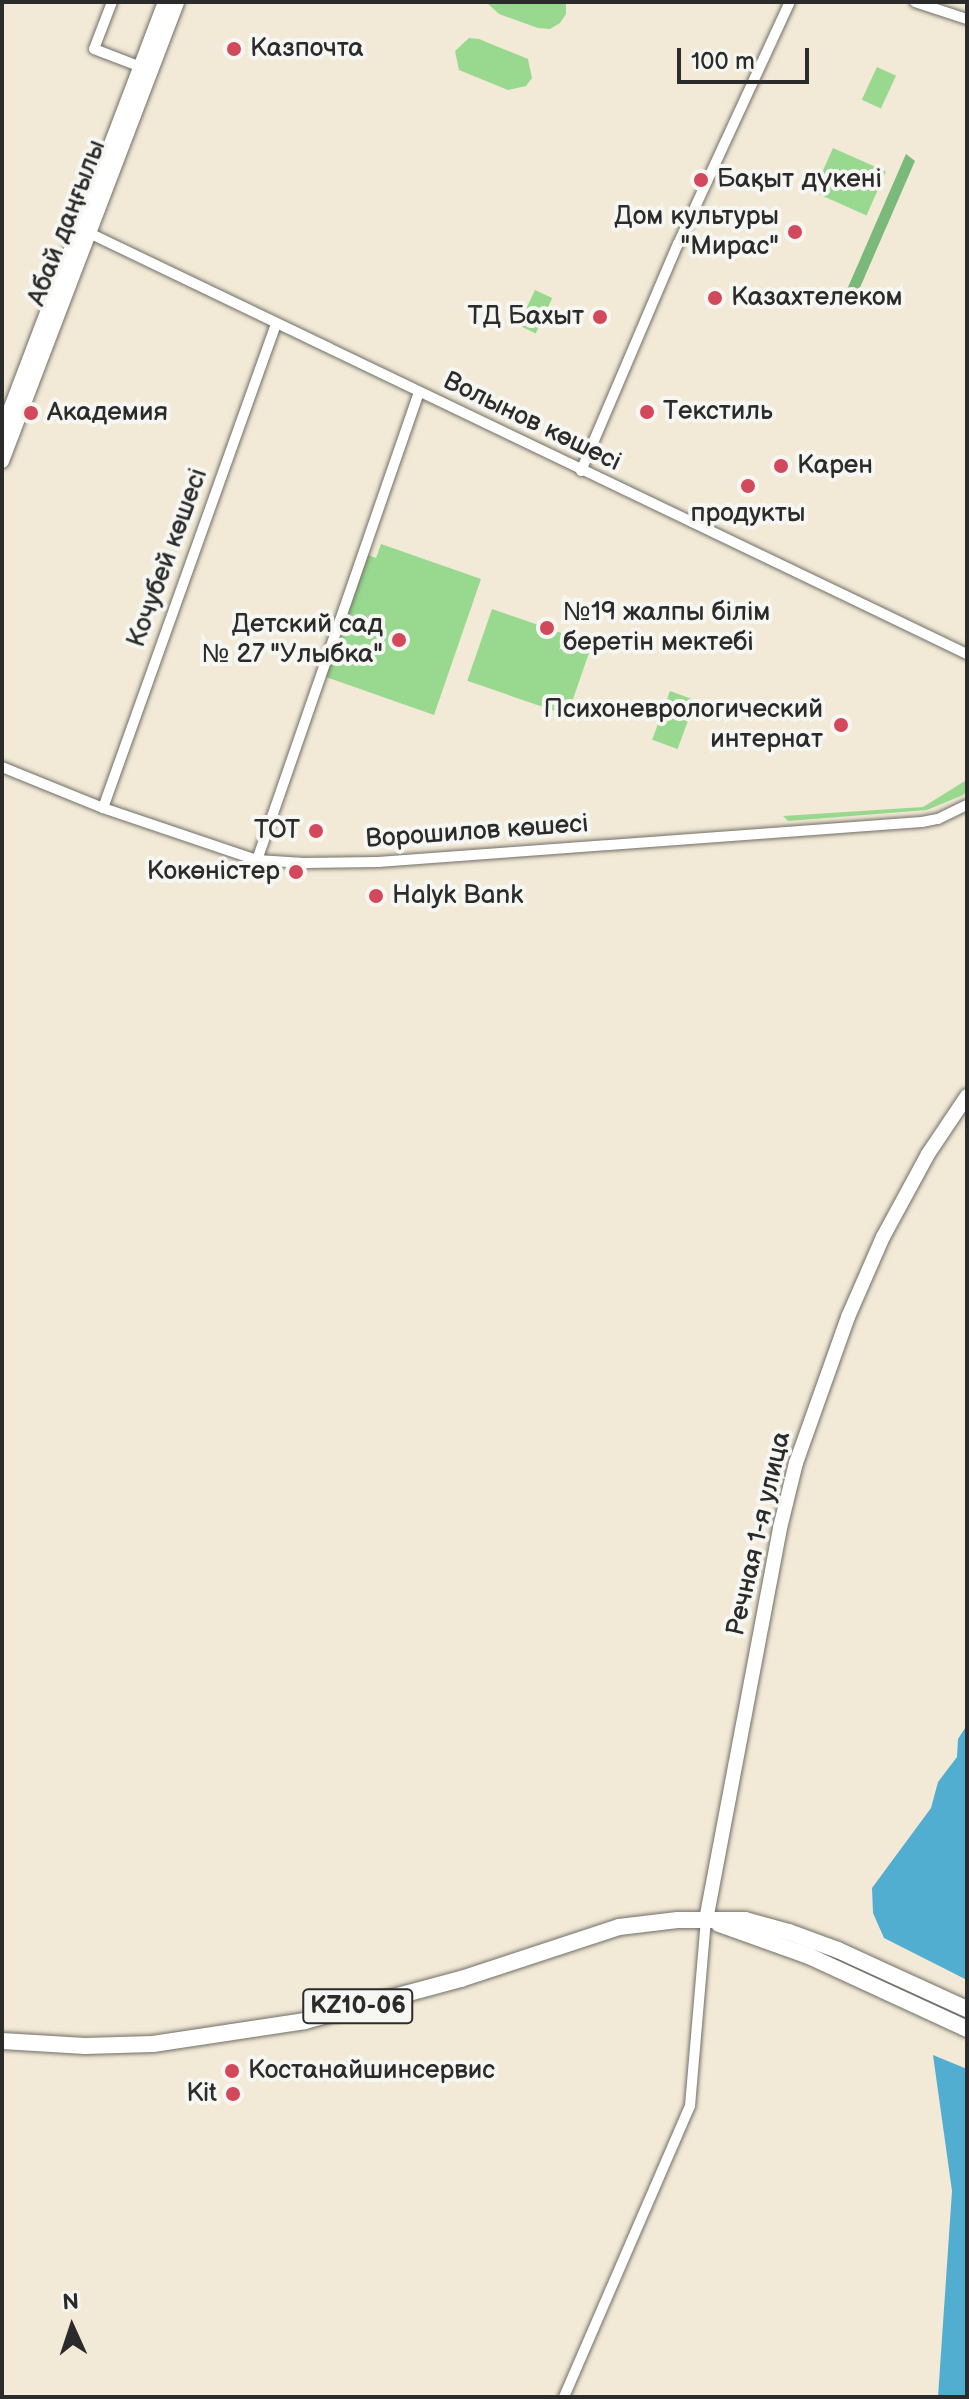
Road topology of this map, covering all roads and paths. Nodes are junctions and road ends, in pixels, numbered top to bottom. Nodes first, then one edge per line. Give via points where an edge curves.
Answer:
1 (112, 2) edge
2 (165, 2) edge
3 (177, 2) edge
4 (790, 2) edge
5 (915, 2) edge
6 (967, 19) edge
7 (141, 67) junction
8 (84, 230) junction
9 (276, 324) junction
10 (419, 392) junction
11 (2, 431) edge
12 (2, 461) edge
13 (581, 471) junction
14 (967, 654) edge
15 (2, 767) edge
16 (967, 805) edge
17 (103, 808) junction
18 (257, 860) junction
19 (967, 1096) edge
20 (706, 1920) junction
21 (967, 2009) edge
22 (967, 2029) edge
23 (2, 2041) edge
24 (564, 2397) edge

1 - 7 street via 94,49
2 - 7 main road, Абай даңғылы
3 - 8 main road, Абай даңғылы
4 - 13 street
5 - 6 street
7 - 8 main road, Абай даңғылы
8 - 9 street, Волынов көшесі
8 - 11 main road, Абай даңғылы
8 - 12 main road, Абай даңғылы
9 - 10 street, Волынов көшесі
9 - 17 street, Кочубей көшесі
10 - 13 street, Волынов көшесі
10 - 18 street
13 - 14 street, Волынов көшесі
15 - 17 street, Ворошилов көшесі
16 - 18 street, Ворошилов көшесі via 922,822 378,862
17 - 18 street, Ворошилов көшесі
19 - 20 main road, Речная 1-я улица via 883,1237 796,1463
20 - 21 highway, KZ10-06 via 745,1920 789,1932
20 - 22 highway, KZ10-06 via 809,1956
20 - 23 highway, KZ10-06 via 619,1927 461,1979 290,2023 153,2044
20 - 24 street via 690,2106

